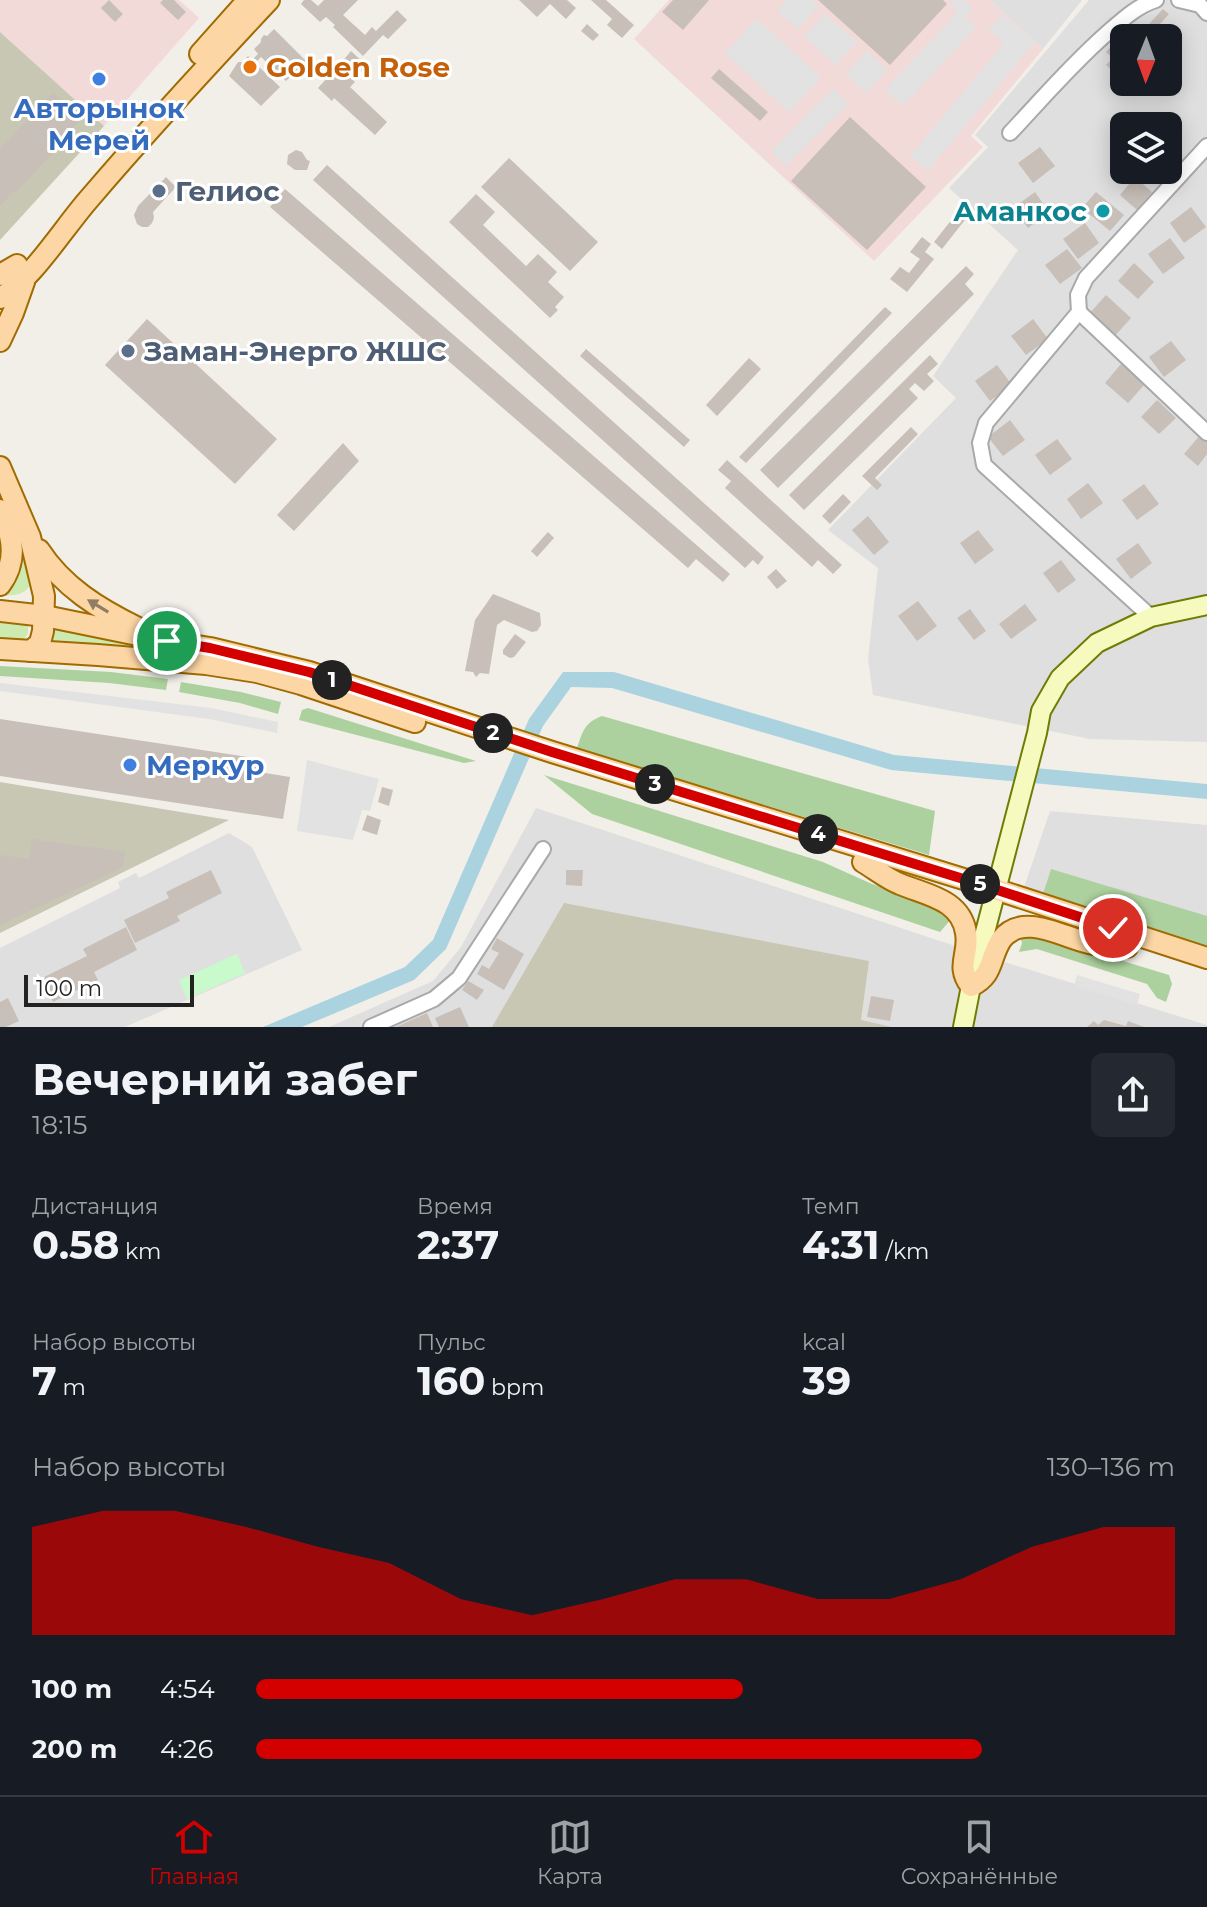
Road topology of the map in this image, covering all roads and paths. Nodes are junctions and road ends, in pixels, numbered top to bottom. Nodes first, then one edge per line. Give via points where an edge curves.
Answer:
1 (248, 0) edge
2 (269, 0) edge
3 (1156, 0) edge
4 (1179, 0) edge
5 (1207, 13) edge
6 (229, 32) junction
7 (1010, 133) dead end
8 (1207, 146) edge
9 (15, 272) edge
10 (0, 288) edge
11 (0, 298) edge
12 (1079, 312) junction
13 (0, 341) edge
14 (1204, 424) edge
15 (0, 467) edge
16 (0, 510) edge
17 (30, 537) junction
18 (0, 585) edge
19 (1207, 605) edge
20 (0, 611) edge
21 (45, 616) junction
22 (1151, 617) junction
23 (167, 641) junction
24 (0, 649) edge
25 (31, 651) junction
26 (490, 740) junction
27 (551, 759) junction
28 (543, 849) dead end
29 (863, 862) junction
30 (995, 897) junction
31 (1127, 947) junction
32 (1207, 958) edge
33 (1207, 972) edge
34 (971, 986) junction
35 (371, 1027) edge
36 (963, 1027) edge

1 - 6 main road
2 - 6 main road
3 - 7 street via 1126,17 1088,51
4 - 5 street via 1200,5
6 - 9 main road
8 - 12 street via 1086,278 1078,295
9 - 10 main road
9 - 11 main road via 10,292
9 - 13 main road via 13,313
12 - 14 street
12 - 22 street via 986,423 980,443 984,465
15 - 17 main road
16 - 18 main road via 9,527 12,557
17 - 21 main road
23 -> 17 main road via 83,597 50,567
19 - 22 street
20 - 21 main road
21 - 23 main road
21 - 25 main road via 40,643
22 - 30 street via 1097,643 1060,678 1041,711
23 - 26 main road via 309,672
24 - 25 main road
25 - 26 main road via 257,672
26 - 27 main road
27 - 29 main road
27 - 30 main road
28 - 35 street via 459,978 434,999
29 - 30 main road via 967,894
29 - 34 main road via 898,884 931,894 959,915 966,932 962,967
30 - 31 main road
30 - 32 main road
30 - 34 street
31 - 33 main road
31 - 34 main road via 1032,927 1014,930 1003,937 988,973
34 - 36 street

